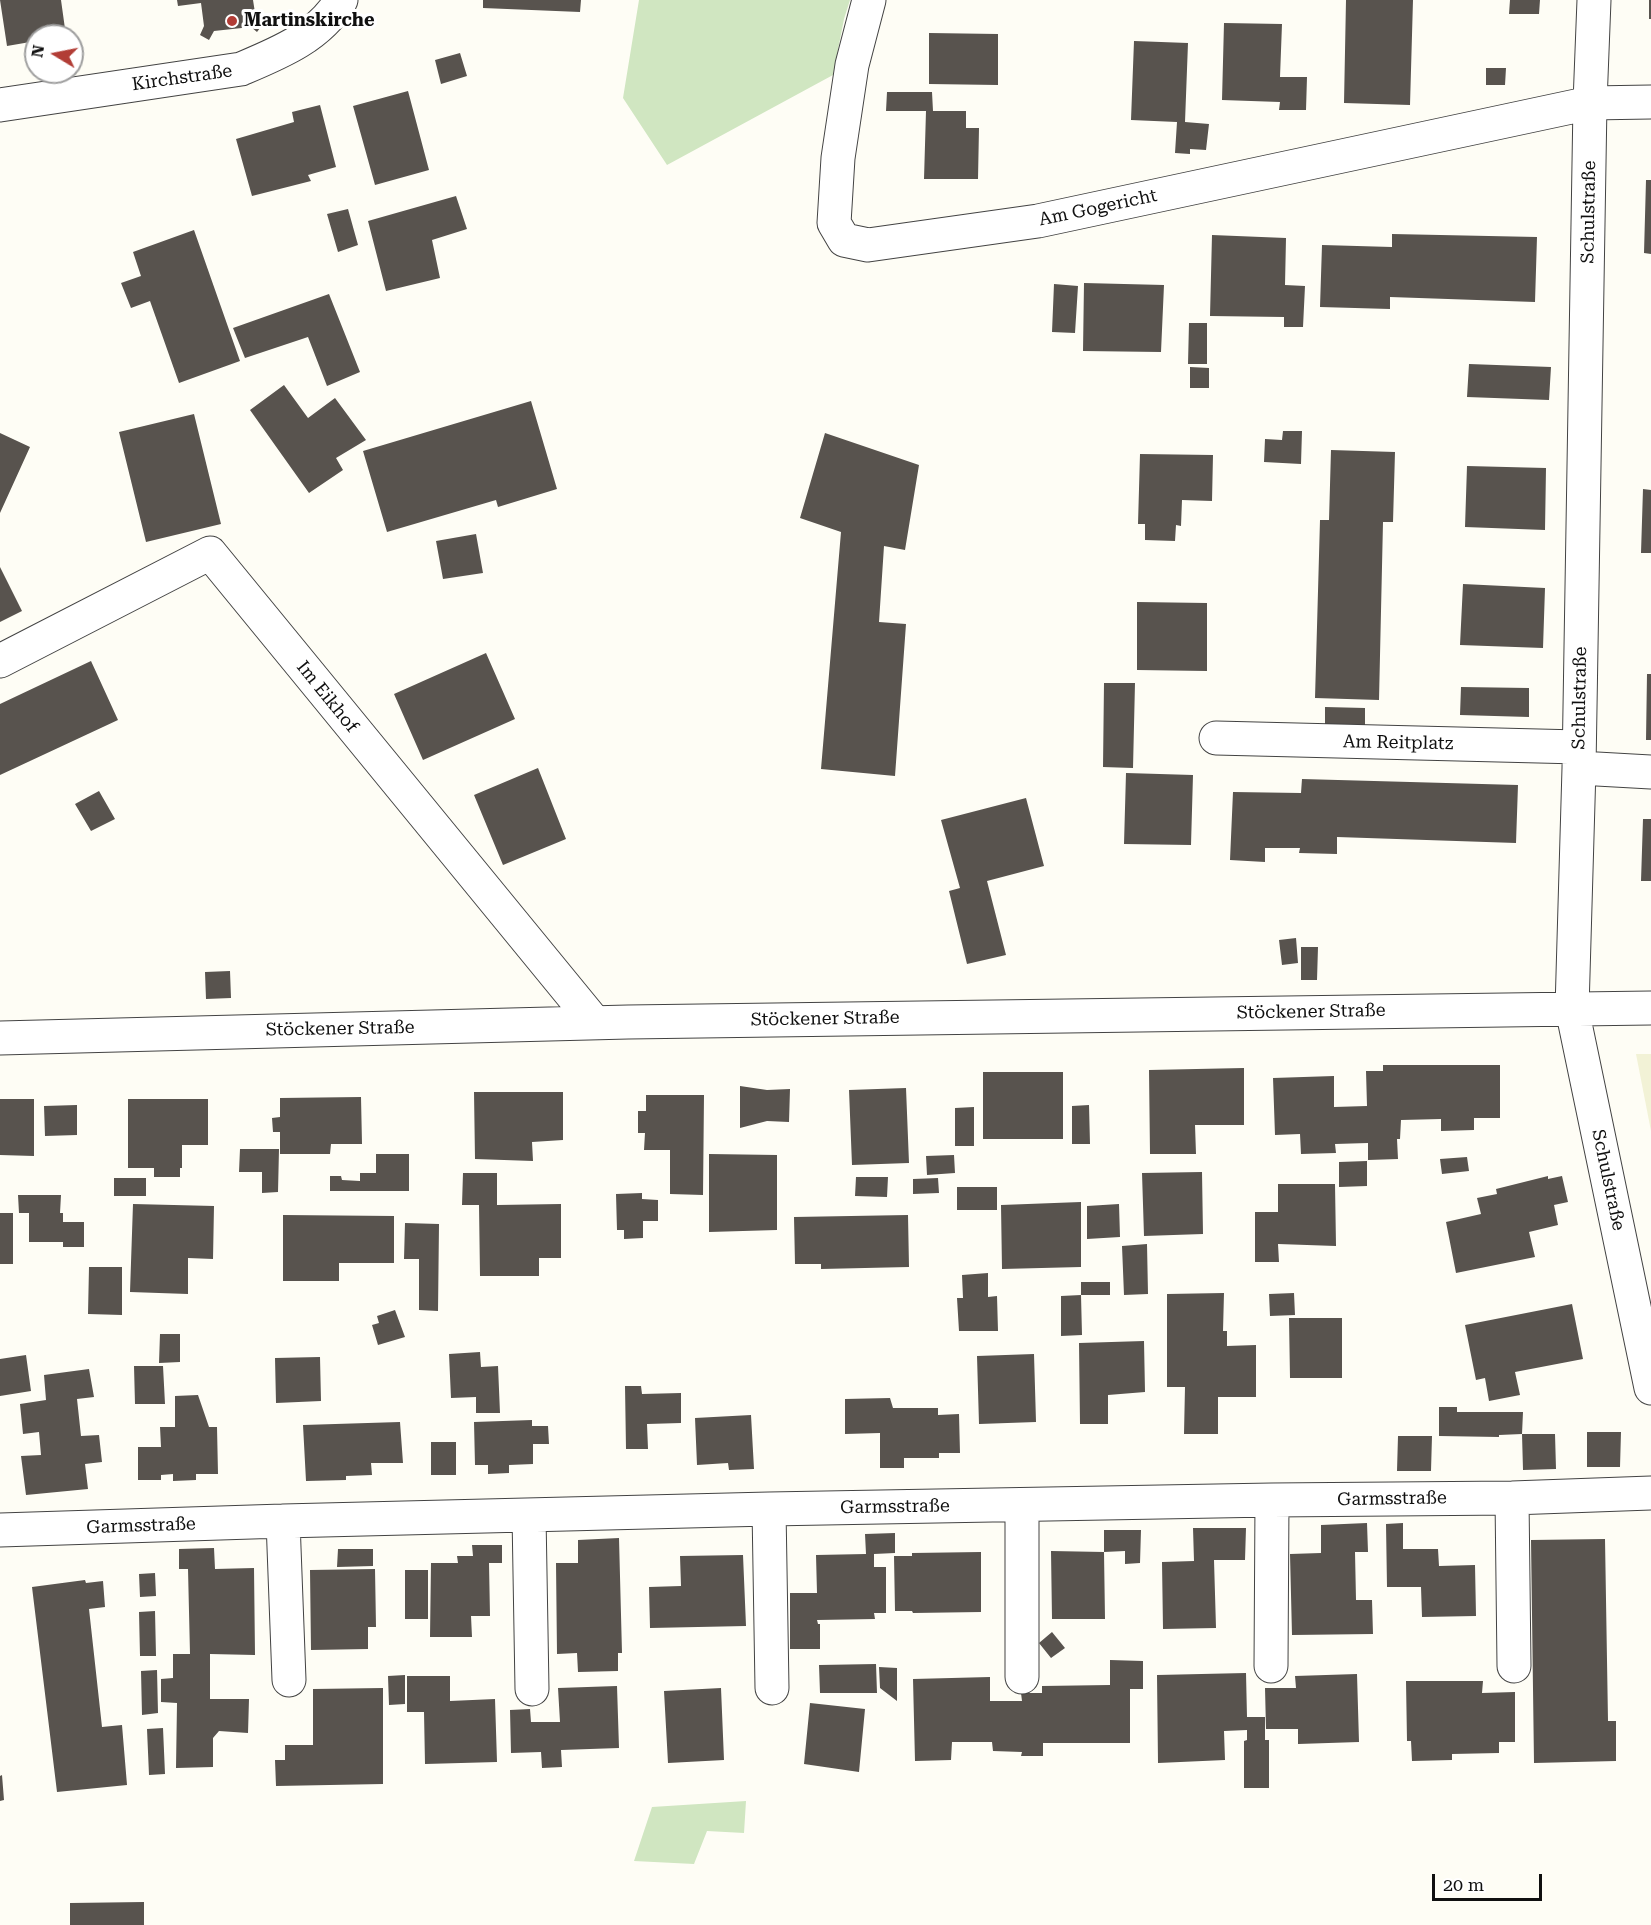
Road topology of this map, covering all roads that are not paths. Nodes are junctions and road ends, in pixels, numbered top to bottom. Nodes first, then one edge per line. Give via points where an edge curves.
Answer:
1 (341, 0) edge
2 (869, 0) edge
3 (1594, 0) edge
4 (1651, 102) edge
5 (1590, 103) junction
6 (0, 105) edge
7 (0, 661) edge
8 (1216, 738) dead end
9 (1579, 758) junction
10 (1651, 772) edge
11 (1651, 1008) edge
12 (1572, 1009) junction
13 (595, 1023) junction
14 (0, 1038) edge
15 (1651, 1388) edge
16 (1651, 1493) edge
17 (1512, 1498) junction
18 (1272, 1500) junction
19 (1022, 1506) junction
20 (769, 1509) junction
21 (530, 1515) junction
22 (283, 1521) junction
23 (0, 1530) edge
24 (1271, 1665) dead end
25 (1514, 1666) dead end
26 (1022, 1677) dead end
27 (289, 1680) dead end
28 (772, 1688) dead end
29 (532, 1689) dead end

1 - 6 street, Kirchstraße via 310,34 279,54 241,69
2 - 5 street, Am Gogericht via 852,65 838,158 834,223 844,240 868,245 1038,221
3 - 5 street, Schulstraße
4 - 5 street, Am Gogericht
5 - 9 street, Schulstraße
7 - 13 street, Im Eikhof via 210,553
8 - 9 street, Am Reitplatz
9 - 10 street, Am Reitplatz
9 - 12 street, Schulstraße
11 - 12 street, Stöckener Straße
12 - 13 street, Stöckener Straße
12 - 15 street, Schulstraße
13 - 14 street, Stöckener Straße
16 - 17 street, Garmsstraße
17 - 18 street, Garmsstraße
17 - 25 street
18 - 19 street, Garmsstraße
18 - 24 street
19 - 20 street, Garmsstraße
19 - 26 street
20 - 21 street, Garmsstraße
20 - 28 street
21 - 22 street, Garmsstraße
21 - 29 street
22 - 23 street, Garmsstraße
22 - 27 street

